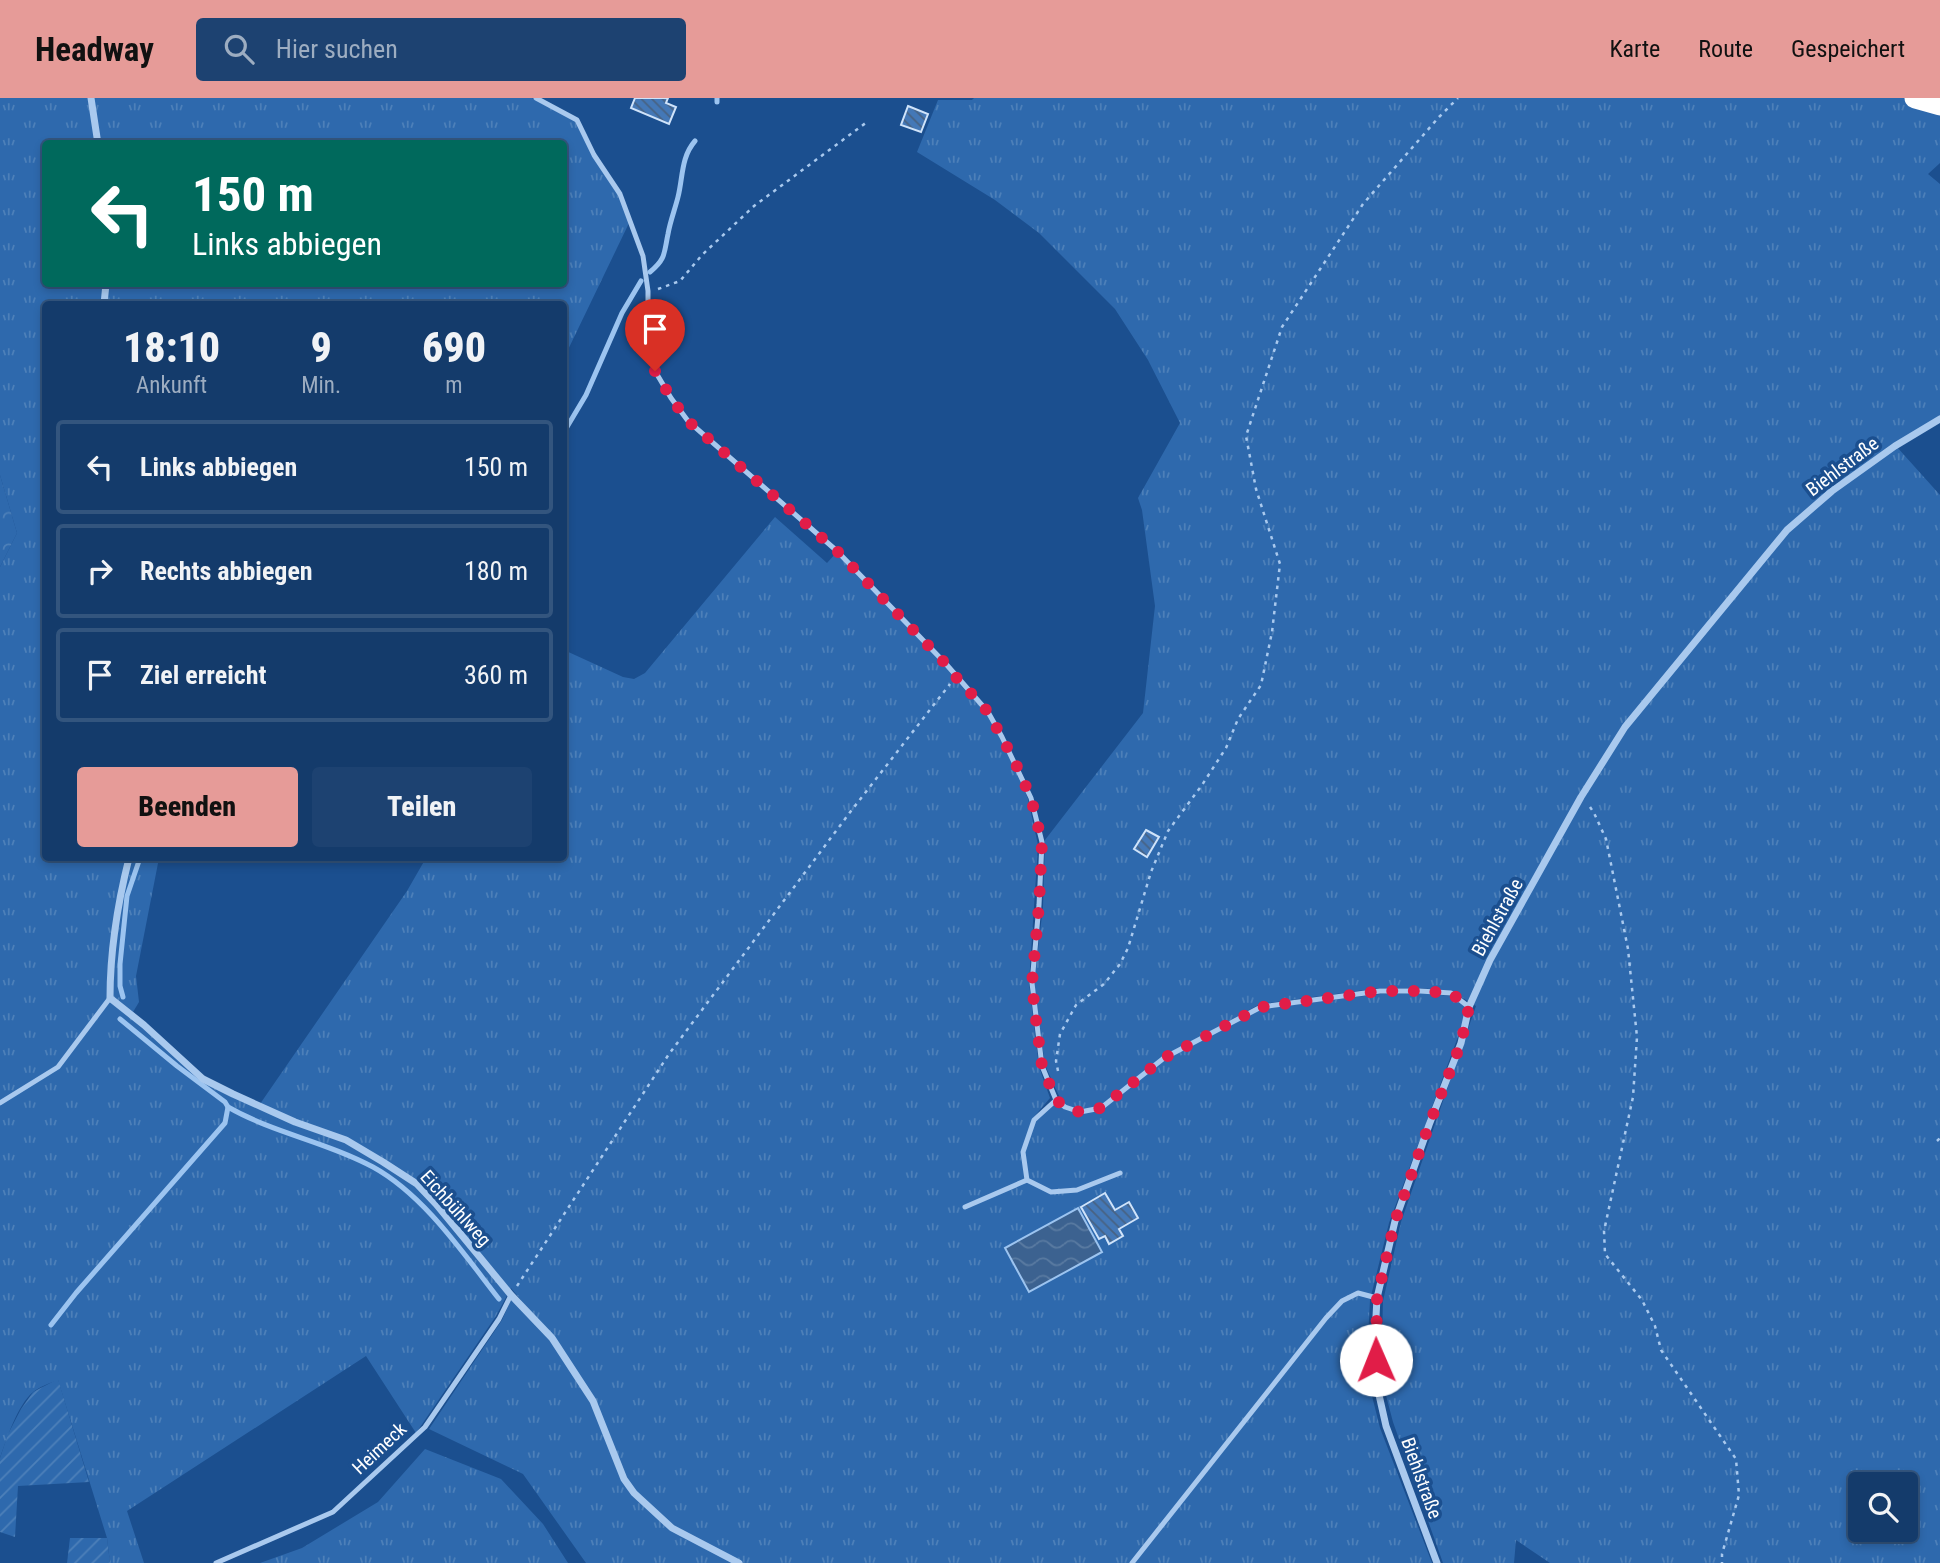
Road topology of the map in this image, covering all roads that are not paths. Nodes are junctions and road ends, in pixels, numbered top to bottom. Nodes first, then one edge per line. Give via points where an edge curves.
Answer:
1 (91, 98) edge
2 (536, 98) edge
3 (1915, 98) edge
4 (1940, 105) edge
5 (97, 140) edge
6 (1940, 419) edge
7 (128, 861) edge
8 (110, 998) junction
9 (1469, 1007) junction
10 (1056, 1100) junction
11 (0, 1103) edge
12 (1120, 1173) dead end
13 (1027, 1180) junction
14 (965, 1207) dead end
15 (511, 1295) junction
16 (1377, 1298) junction
17 (216, 1563) edge
18 (739, 1563) edge
19 (1132, 1563) edge
20 (1437, 1563) edge

1 - 5 street
2 - 10 lane via 577,120 620,194 643,256 655,371 671,398 688,421 837,551 946,664 988,712 1014,760 1031,798 1042,842 1032,983 1042,1066
3 - 4 highway
6 - 9 street, Biehlstraße via 1832,491 1787,530 1625,727 1490,960
7 - 8 street
8 - 11 lane via 58,1067
8 - 15 street, Eichbühlweg via 204,1079 295,1122 346,1140 417,1184
9 - 10 lane via 1451,993 1380,991 1261,1007 1164,1058 1101,1108 1080,1112
9 - 16 street, Biehlstraße via 1461,1043 1395,1221
10 - 13 lane via 1034,1120 1023,1152
12 - 13 lane via 1077,1190 1051,1192
13 - 14 lane
15 - 17 lane, Heimeck via 425,1427 333,1512
15 - 18 street, Eichbühlweg via 552,1338 593,1401 634,1493 672,1528
16 - 19 lane via 1358,1293 1342,1301 1326,1318
16 - 20 street, Biehlstraße via 1377,1386

